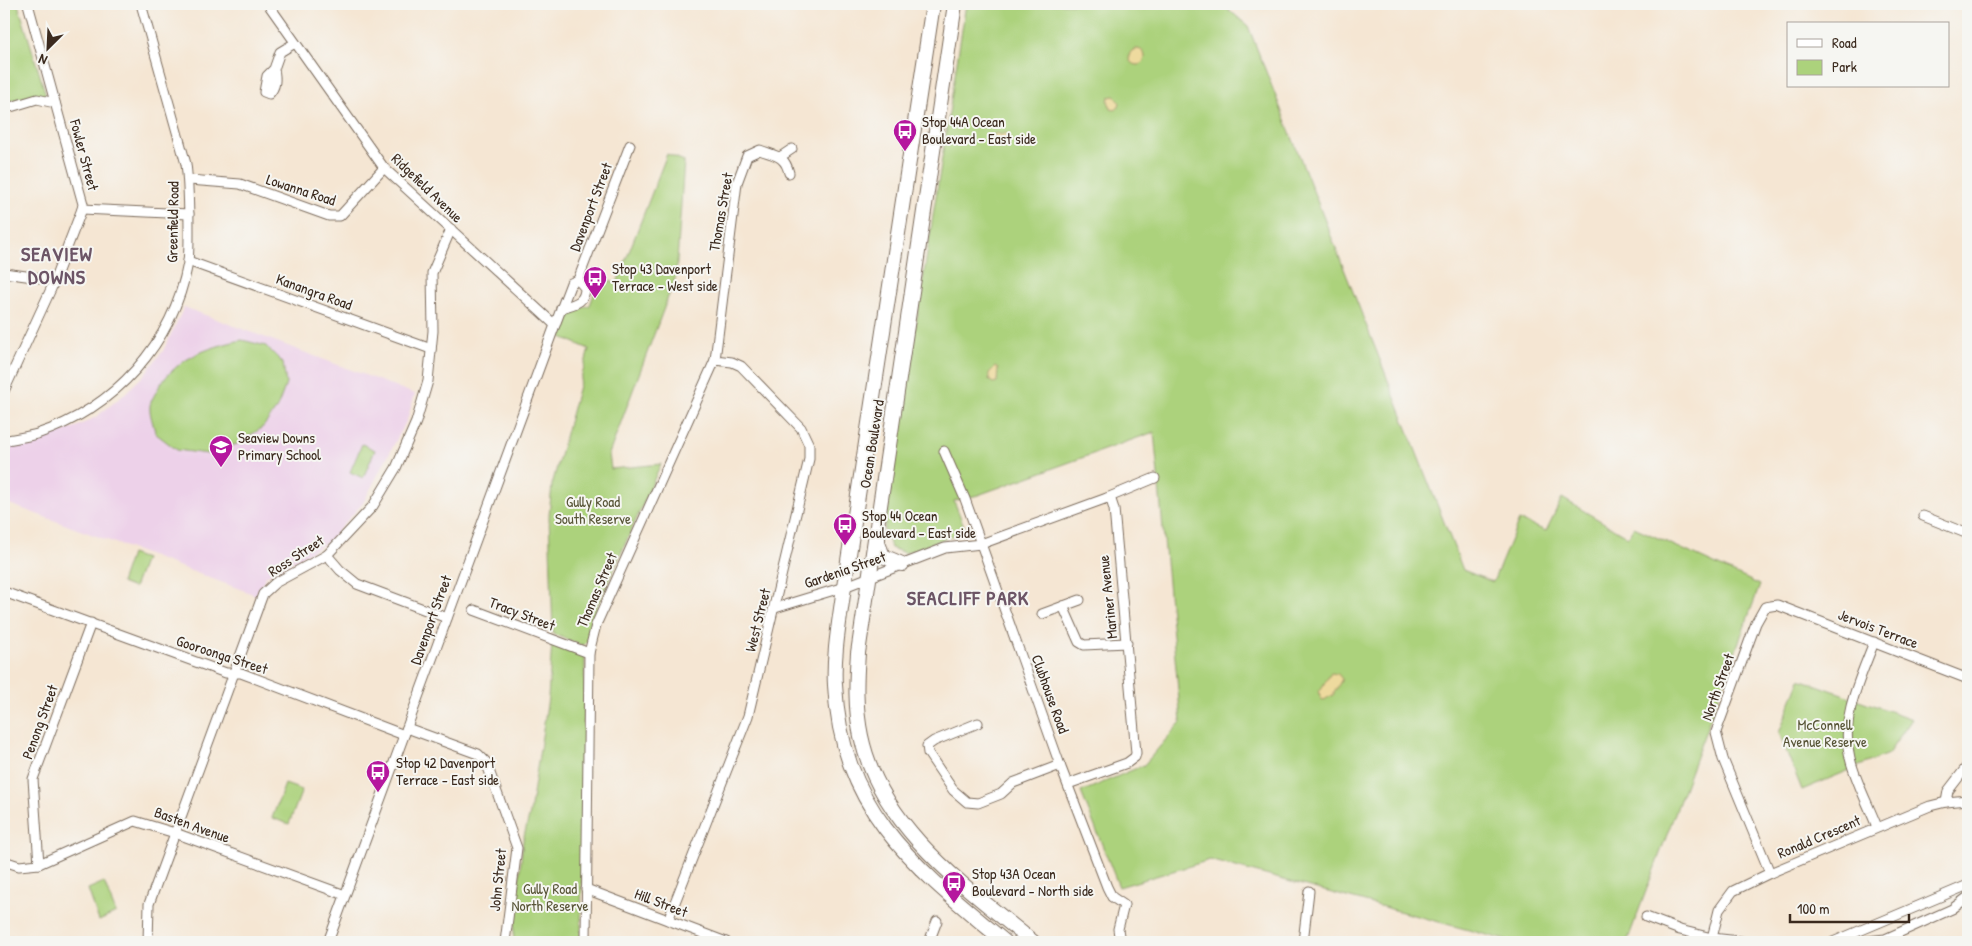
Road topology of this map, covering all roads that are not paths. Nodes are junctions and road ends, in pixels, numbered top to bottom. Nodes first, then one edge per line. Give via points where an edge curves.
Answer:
1 (28, 4) edge
2 (141, 4) edge
3 (268, 4) edge
4 (932, 4) edge
5 (955, 4) edge
6 (295, 43) junction
7 (274, 69) dead end
8 (55, 103) junction
9 (4, 109) edge
10 (630, 145) dead end
11 (792, 149) dead end
12 (780, 157) junction
13 (384, 168) junction
14 (789, 173) dead end
15 (188, 180) junction
16 (82, 209) junction
17 (189, 214) junction
18 (451, 229) junction
19 (188, 261) junction
20 (4, 273) edge
21 (55, 280) junction
22 (578, 280) junction
23 (561, 308) junction
24 (555, 325) junction
25 (431, 349) junction
26 (715, 360) junction
27 (4, 391) edge
28 (894, 404) junction
29 (869, 432) junction
30 (4, 441) edge
31 (944, 451) dead end
32 (1154, 478) dead end
33 (1106, 498) junction
34 (878, 513) junction
35 (1923, 516) dead end
36 (1968, 534) edge
37 (981, 544) junction
38 (328, 555) junction
39 (902, 564) junction
40 (869, 576) junction
41 (844, 587) junction
42 (4, 592) edge
43 (1080, 600) dead end
44 (1777, 605) joint
45 (1063, 606) junction
46 (775, 608) junction
47 (474, 610) dead end
48 (1042, 614) dead end
49 (447, 618) junction
50 (91, 623) junction
51 (1874, 642) junction
52 (1127, 643) junction
53 (588, 653) junction
54 (235, 673) junction
55 (1968, 680) edge
56 (978, 723) dead end
57 (405, 732) junction
58 (1060, 765) junction
59 (1968, 765) edge
60 (1068, 784) junction
61 (1968, 800) edge
62 (1946, 802) junction
63 (1877, 827) junction
64 (175, 833) junction
65 (4, 861) edge
66 (39, 864) junction
67 (1770, 873) junction
68 (1968, 885) edge
69 (586, 889) junction
70 (1309, 891) dead end
71 (345, 895) junction
72 (1968, 897) edge
73 (1646, 917) dead end
74 (668, 920) junction
75 (937, 921) dead end
76 (1712, 938) junction
77 (148, 942) edge
78 (328, 942) edge
79 (505, 942) edge
80 (586, 942) edge
81 (726, 942) edge
82 (929, 942) edge
83 (1005, 942) edge
84 (1034, 942) edge
85 (1120, 942) edge
86 (1303, 942) edge
87 (1748, 942) edge
88 (1833, 942) edge
89 (1859, 942) edge

1 - 8 street, Fowler Street
2 - 15 street, Greenfield Road
3 - 6 street, Ridgefield Avenue
4 - 29 main road, Ocean Boulevard
5 - 28 main road, Ocean Boulevard
6 - 7 street via 280,52
6 - 13 street, Ridgefield Avenue
8 - 9 street via 37,99
8 - 16 street, Fowler Street via 82,198
10 - 22 street, Davenport Street
11 - 12 street
12 - 14 street
12 - 26 street, Thomas Street via 760,150 752,153 737,184
13 - 15 street, Lowanna Road via 340,216 329,216 240,184
13 - 18 street, Ridgefield Avenue
15 - 17 street, Greenfield Road
16 - 17 street
16 - 21 street, Fowler Street
17 - 19 street, Greenfield Road
18 - 24 street, Ridgefield Avenue
18 - 25 street, Ross Street via 432,272
19 - 25 street, Kanangra Road
19 - 30 street, Greenfield Road via 182,286 161,337 121,386 92,409 70,420 36,434
20 - 21 street
21 - 27 street, Fowler Street
22 - 23 street, Davenport Street via 571,283
22 - 23 street via 585,288 585,296 581,302
23 - 24 street, Davenport Street
24 - 49 street, Davenport Street
25 - 38 street, Ross Street via 428,381 416,422 396,468 373,506
26 - 46 street, West Street via 741,366 802,428 809,445 809,459
26 - 53 street, Thomas Street via 596,624
28 - 29 main road via 880,440 872,439
28 - 34 main road, Ocean Boulevard
29 - 41 main road, Ocean Boulevard
31 - 37 street, Clubhouse Road
32 - 33 street
33 - 37 street
33 - 52 street, Mariner Avenue via 1111,500 1114,509
34 - 39 main road via 880,550 884,556
34 - 40 main road, Ocean Boulevard
35 - 36 street
37 - 39 street, Gardenia Street via 945,548
37 - 58 street, Clubhouse Road
38 - 49 street via 357,584
38 - 54 street, Ross Street via 263,594
39 - 40 street, Gardenia Street
40 - 41 street, Gardenia Street
40 - 84 main road, Ocean Boulevard via 856,682 861,738 872,767 897,816 914,837 968,888
41 - 46 street, Gardenia Street
41 - 83 main road, Ocean Boulevard via 834,683 837,714 854,774 881,825 901,848 925,874
42 - 50 street, Gooroonga Street
43 - 45 street
44 - 51 street, Jervois Terrace
44 - 67 street, North Street via 1765,607 1756,623 1716,732 1723,759
45 - 48 street
45 - 52 street via 1079,642 1084,645
46 - 74 street, West Street via 748,716
47 - 53 street, Tracy Street
49 - 57 street, Davenport Street
50 - 54 street, Gooroonga Street via 226,673
50 - 66 street, Penong Street via 34,779
51 - 55 street, Jervois Terrace
51 - 63 street via 1852,701 1847,731 1850,758
52 - 60 street, Mariner Avenue via 1135,757 1127,763
53 - 69 street, Thomas Street
54 - 57 street, Gooroonga Street
54 - 64 street, Ross Street
56 - 58 street via 927,746 928,753 953,790 967,802 978,803 1001,794 1013,783
57 - 71 street, Davenport Street
57 - 79 street, John Street via 478,754 488,767 517,848
58 - 60 street, Clubhouse Road
59 - 62 street via 1948,791
60 - 85 street, Clubhouse Road via 1106,887 1124,906 1118,929
61 - 62 street, Ronald Crescent
62 - 63 street, Ronald Crescent
63 - 67 street, Ronald Crescent
64 - 66 street, Basten Avenue via 135,821
64 - 71 street, Basten Avenue
64 - 77 street, Ross Street via 149,904
65 - 66 street, Basten Avenue via 19,866
67 - 76 street, Ronald Crescent via 1733,892 1720,910
68 - 88 street
69 - 74 street, Hill Street
69 - 80 street, Thomas Street
70 - 86 street
71 - 78 street, Davenport Street
72 - 89 street via 1952,909 1885,939
73 - 76 street
74 - 81 street, Hill Street
75 - 82 street
76 - 87 street

